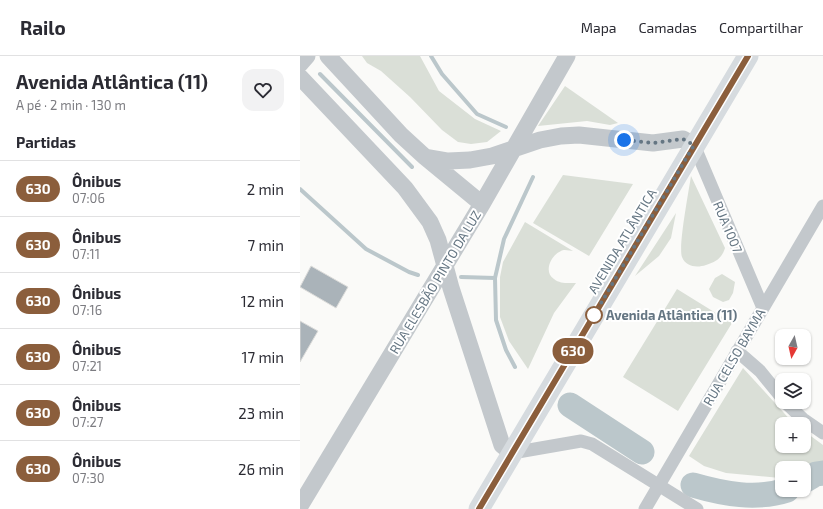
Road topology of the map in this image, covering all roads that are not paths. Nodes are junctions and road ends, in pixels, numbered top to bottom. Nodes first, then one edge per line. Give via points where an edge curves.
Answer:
1 (307, 56) edge
2 (328, 56) edge
3 (567, 56) edge
4 (732, 56) edge
5 (748, 56) edge
6 (300, 64) edge
7 (300, 77) edge
8 (689, 142) junction
9 (514, 148) junction
10 (425, 157) junction
11 (482, 204) junction
12 (823, 206) edge
13 (444, 265) junction
14 (763, 308) junction
15 (738, 351) junction
16 (775, 389) edge
17 (792, 409) edge
18 (823, 433) edge
19 (507, 449) junction
20 (659, 485) junction
21 (300, 506) edge
22 (464, 509) edge
23 (479, 509) edge
24 (645, 509) edge
25 (697, 509) edge

1 - 6 street
2 - 10 street via 390,124
3 - 9 street, RUA ELESBÃO PINTO DA LUZ
4 - 8 main road, AVENIDA ATLÂNTICA
5 - 8 main road, AVENIDA ATLÂNTICA
7 - 13 street via 405,188 430,222 438,240
8 - 9 street via 653,143 579,135 540,140
8 - 14 street, RUA 1007
8 - 19 main road, AVENIDA ATLÂNTICA
9 - 10 street via 470,160 448,161
9 - 11 street, RUA ELESBÃO PINTO DA LUZ
10 - 11 street
11 - 13 street, RUA ELESBÃO PINTO DA LUZ
12 - 14 street, RUA CELSO BAYMA
13 - 19 street
13 - 21 street, RUA ELESBÃO PINTO DA LUZ
14 - 15 street, RUA CELSO BAYMA
15 - 16 street
15 - 20 street, RUA CELSO BAYMA
17 - 18 street
19 - 20 street via 581,441 592,444
19 - 22 main road, AVENIDA ATLÂNTICA
19 - 23 main road, AVENIDA ATLÂNTICA
20 - 24 street, RUA CELSO BAYMA
20 - 25 street

